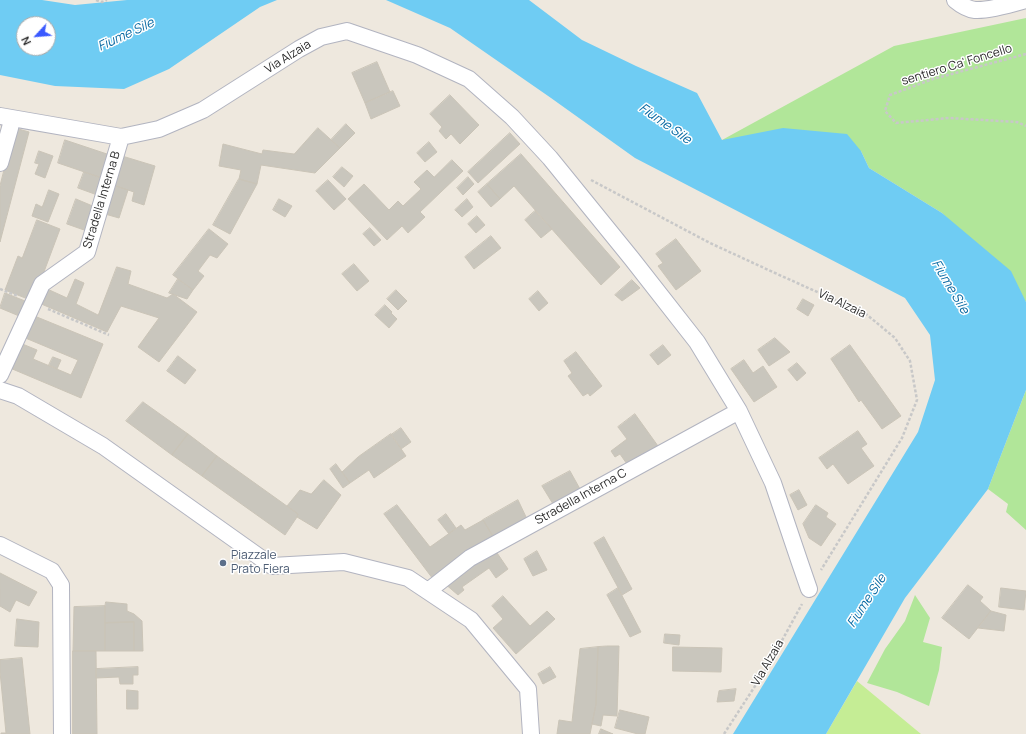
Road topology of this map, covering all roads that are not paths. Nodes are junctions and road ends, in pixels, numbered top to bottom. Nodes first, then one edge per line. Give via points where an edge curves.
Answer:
1 (955, 0) edge
2 (1026, 0) edge
3 (6, 117) edge
4 (121, 137) junction
5 (0, 163) edge
6 (0, 375) edge
7 (0, 390) edge
8 (739, 411) junction
9 (0, 545) edge
10 (809, 590) road end
11 (428, 591) junction
12 (62, 734) edge
13 (531, 734) edge

1 - 2 street via 975,10
3 - 4 street, Via Alzaia
3 - 5 street via 10,128
4 - 6 street, Stradella Interna B via 88,252 42,284
4 - 8 street, Via Alzaia via 159,129 203,110 321,37 348,31 417,55 469,79 512,116 550,158 697,342
7 - 11 street via 18,396 103,446 272,566 344,562 408,578
8 - 10 street, Via Alzaia via 773,483
8 - 11 street, Stradella Interna C via 470,558
9 - 12 street via 52,571 61,584
11 - 13 street via 471,620 528,689

